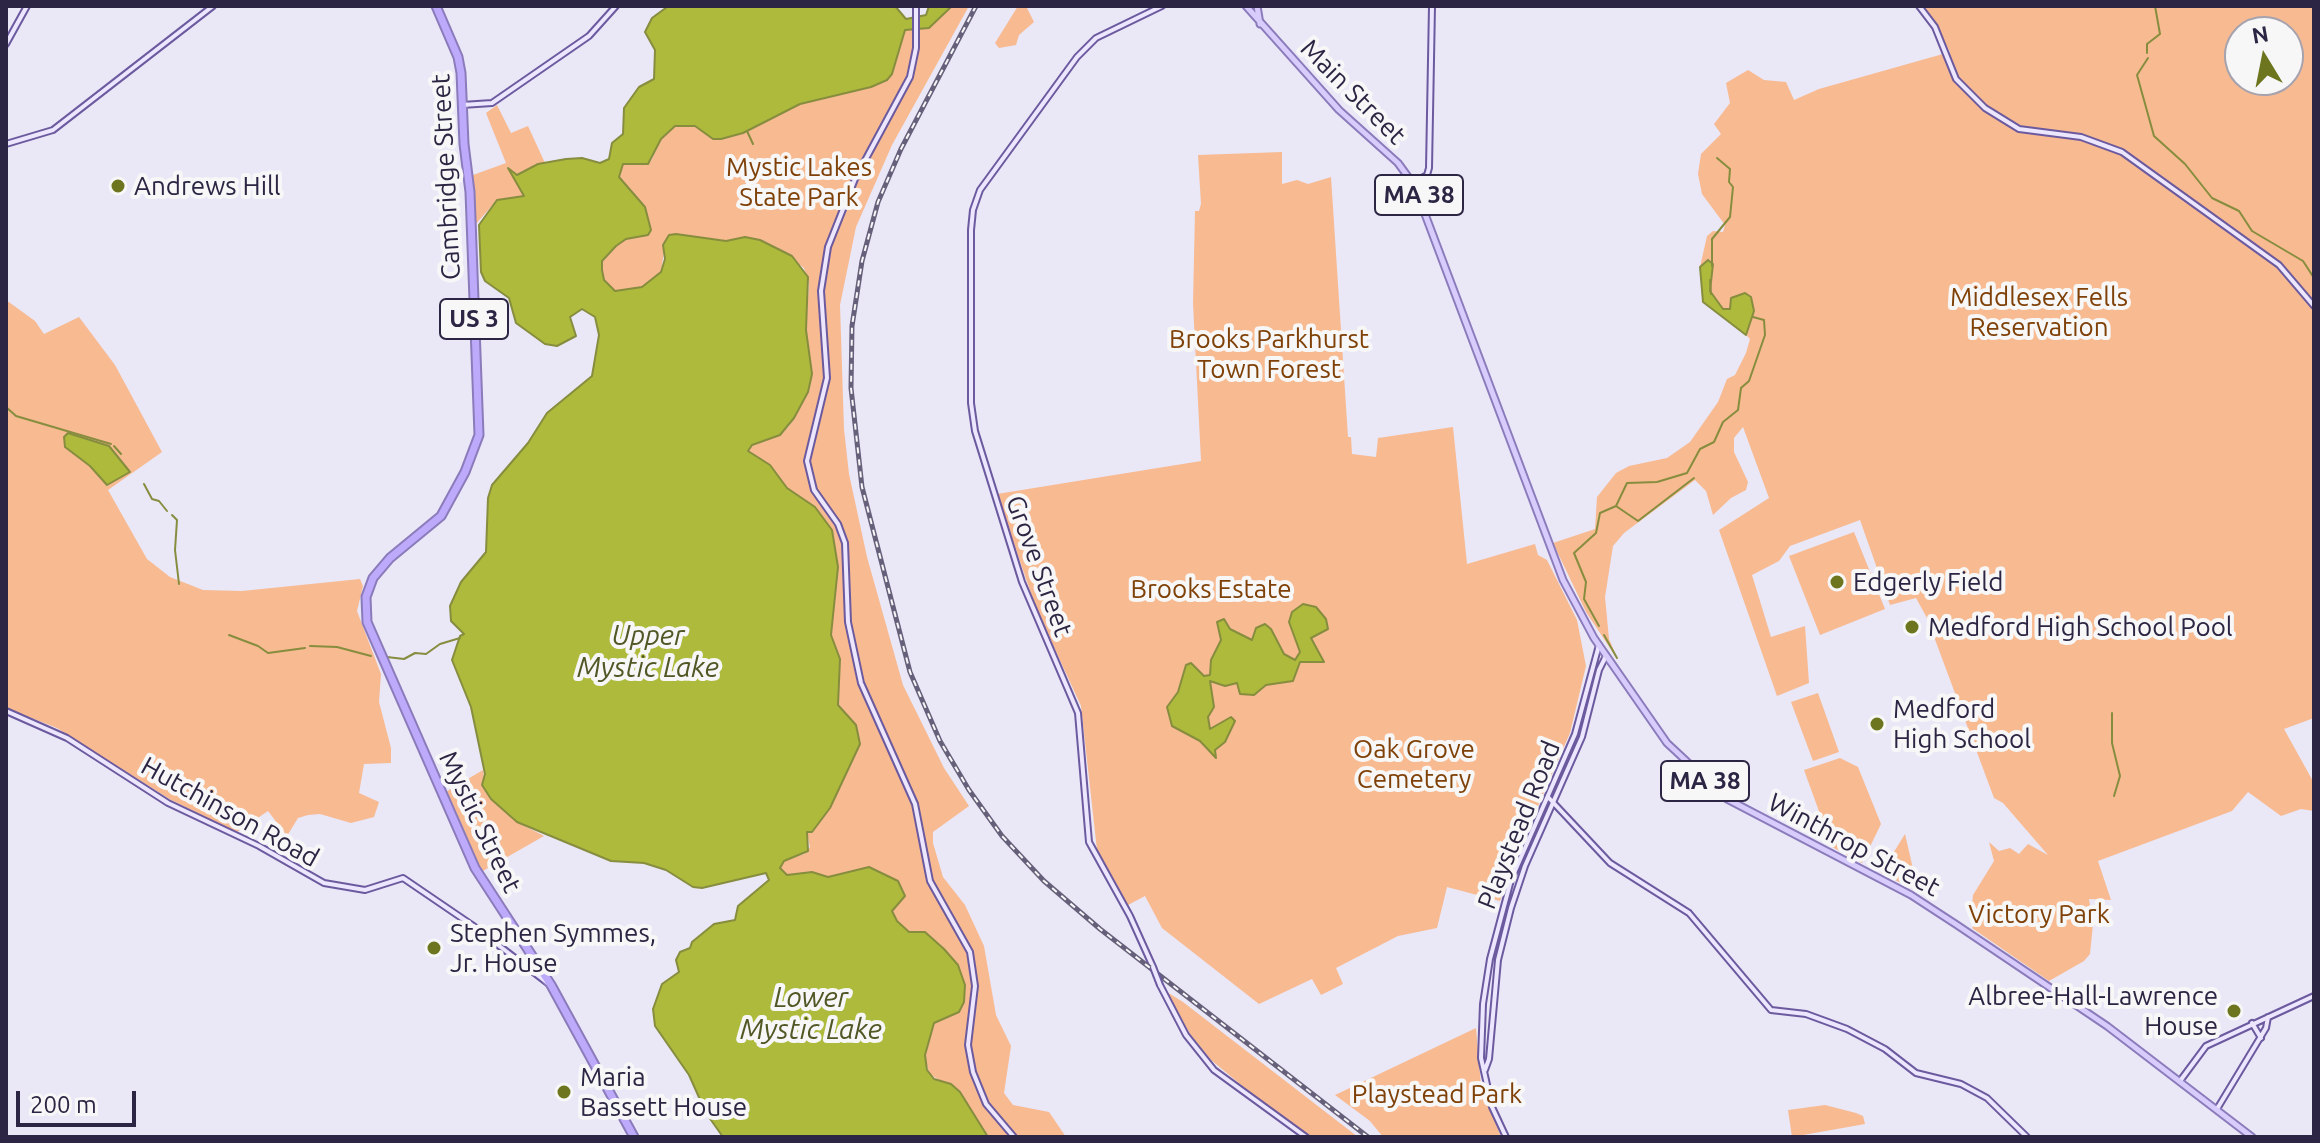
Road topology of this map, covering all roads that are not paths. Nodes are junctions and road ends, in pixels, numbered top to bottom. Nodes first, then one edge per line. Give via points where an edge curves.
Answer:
1 (27, 6) edge
2 (213, 6) edge
3 (436, 6) edge
4 (616, 6) edge
5 (916, 6) edge
6 (1162, 6) edge
7 (1246, 6) edge
8 (1256, 6) edge
9 (1432, 6) edge
10 (1919, 6) edge
11 (1260, 25) junction
12 (6, 44) edge
13 (462, 105) junction
14 (6, 144) edge
15 (1413, 183) junction
16 (2314, 306) edge
17 (1498, 414) joint
18 (366, 597) joint
19 (1599, 645) junction
20 (1606, 656) junction
21 (1588, 689) junction
22 (1595, 690) junction
23 (6, 711) edge
24 (1548, 797) junction
25 (1555, 802) junction
26 (551, 985) junction
27 (2314, 996) edge
28 (2268, 1016) junction
29 (2252, 1023) junction
30 (2261, 1038) junction
31 (1485, 1070) junction
32 (2180, 1081) junction
33 (2217, 1109) junction
34 (634, 1137) edge
35 (1014, 1137) edge
36 (1306, 1137) edge
37 (1506, 1137) edge
38 (2027, 1137) edge
39 (2252, 1137) edge

1 - 12 main road
2 - 14 main road via 53,130
3 - 13 highway, Cambridge Street / US 3 via 458,57
4 - 13 main road via 589,36 492,103
5 - 35 main road via 915,58 907,85 855,179 826,253 821,291 827,378 808,468 814,490 845,543 848,622 861,683 915,804 930,881 971,958 974,995 968,1045 973,1072 986,1104
6 - 36 main road, Grove Street, bridge via 1096,38 1077,57 980,190 971,230 971,403 975,431 1030,602 1078,713 1089,842 1186,1035 1214,1070
7 - 8 main road
7 - 11 main road, Main Street / MA 38
8 - 11 main road
9 - 15 main road via 1429,168
10 - 16 main road via 1935,27 1956,79 1985,108 2019,129 2081,137 2122,152 2260,249 2298,283
11 - 15 main road, Main Street / MA 38
13 - 18 highway, Cambridge Street / US 3 via 478,439 446,510 385,563
15 - 17 main road, Main Street / MA 38
17 - 19 main road, Winthrop Street / MA 38 via 1554,559
18 - 26 highway, Mystic Street / US 3 via 372,638 475,868
19 - 20 main road, Winthrop Street / MA 38
19 - 21 main road, Playstead Road
20 - 22 main road, Playstead Road
20 - 32 main road, Winthrop Street / MA 38 via 1661,736 1727,799 1924,903
21 - 22 main road
21 - 24 main road, Playstead Road
22 - 25 main road, Playstead Road
23 - 26 main road, Hutchinson Road via 87,749 179,809 324,883 365,890 403,878
24 - 25 main road
24 - 31 main road, Playstead Road via 1511,880 1492,946 1481,1021
25 - 31 main road, Playstead Road via 1525,866 1506,928
25 - 38 main road via 1610,863 1689,913 1771,1010 1806,1014 1847,1029 1916,1073 1961,1084 1987,1098
26 - 34 highway, Mystic Street / US 3
27 - 28 main road
28 - 29 main road
28 - 30 main road
29 - 30 main road
29 - 32 main road via 2206,1046
30 - 33 main road
31 - 37 main road, Playstead Road via 1492,1107
32 - 33 main road, Winthrop Street / MA 38
33 - 39 main road, Winthrop Street / MA 38

